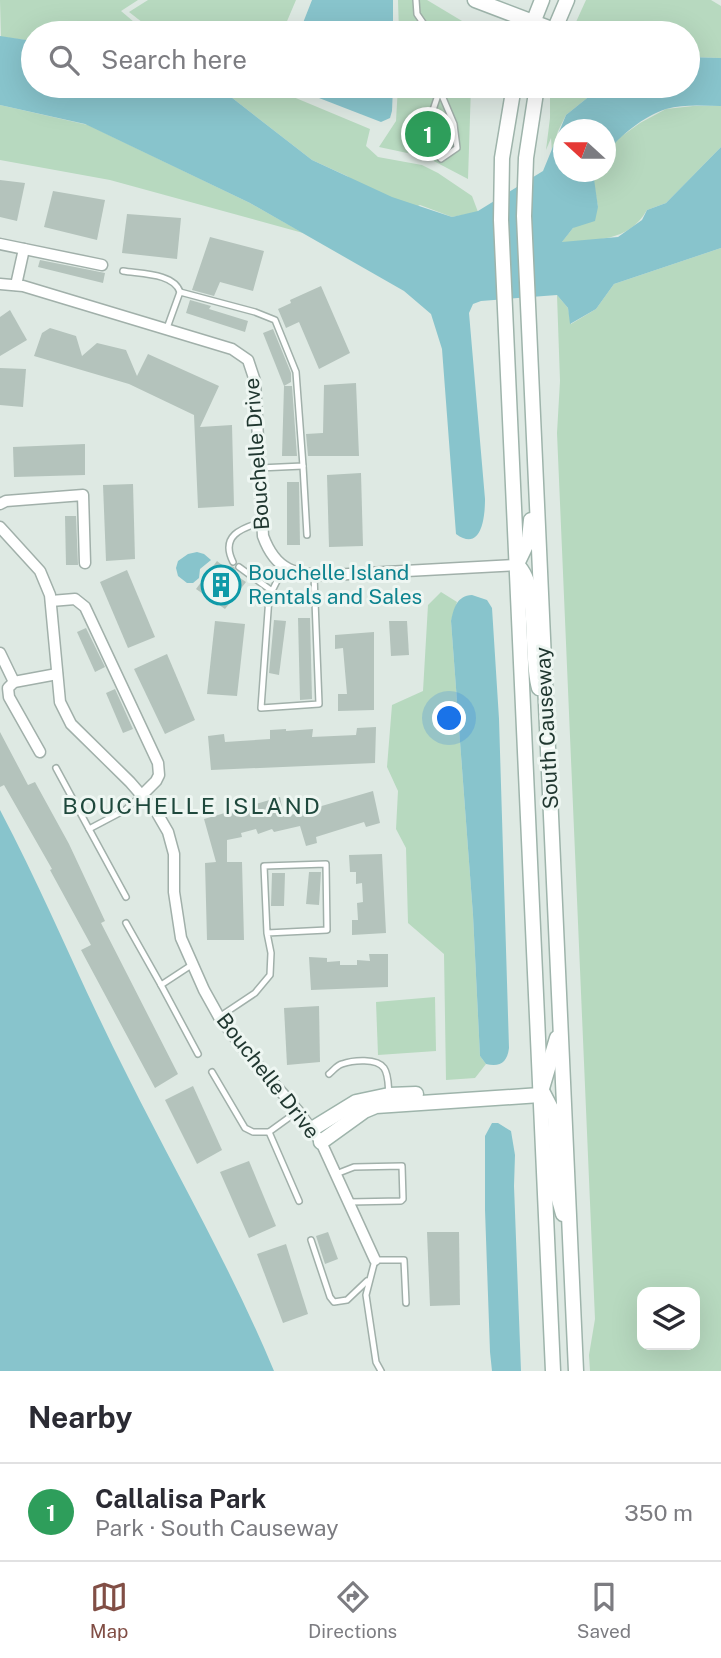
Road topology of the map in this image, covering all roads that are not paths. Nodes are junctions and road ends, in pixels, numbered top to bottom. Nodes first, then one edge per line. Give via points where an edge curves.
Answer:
1 (416, 0) edge
2 (475, 0) edge
3 (542, 0) edge
4 (567, 0) edge
5 (422, 21) edge
6 (519, 21) edge
7 (533, 21) edge
8 (558, 21) edge
9 (436, 98) edge
10 (442, 98) edge
11 (512, 98) edge
12 (535, 98) edge
13 (0, 243) edge
14 (24, 249) junction
15 (102, 265) dead end
16 (123, 271) dead end
17 (0, 284) edge
18 (16, 285) junction
19 (180, 292) junction
20 (167, 329) junction
21 (303, 466) junction
22 (260, 468) junction
23 (536, 476) junction
24 (0, 504) edge
25 (262, 522) junction
26 (0, 527) edge
27 (307, 535) dead end
28 (233, 562) dead end
29 (85, 563) dead end
30 (517, 565) junction
31 (239, 567) dead end
32 (284, 567) junction
33 (314, 575) junction
34 (272, 591) junction
35 (51, 601) junction
36 (0, 653) edge
37 (57, 674) junction
38 (14, 682) junction
39 (546, 711) junction
40 (40, 752) dead end
41 (57, 768) dead end
42 (142, 795) junction
43 (89, 830) junction
44 (125, 897) dead end
45 (126, 923) dead end
46 (267, 933) junction
47 (193, 964) junction
48 (161, 985) junction
49 (219, 1017) junction
50 (560, 1022) junction
51 (198, 1054) dead end
52 (212, 1073) dead end
53 (330, 1074) dead end
54 (541, 1091) junction
55 (389, 1100) junction
56 (298, 1111) junction
57 (312, 1129) junction
58 (269, 1132) junction
59 (321, 1142) junction
60 (336, 1174) junction
61 (299, 1201) dead end
62 (348, 1202) junction
63 (311, 1240) dead end
64 (570, 1240) junction
65 (375, 1260) junction
66 (369, 1279) junction
67 (406, 1303) dead end
68 (574, 1334) junction
69 (382, 1371) edge
70 (553, 1371) edge
71 (569, 1371) edge
72 (576, 1371) edge

1 - 5 lane
2 - 6 main road
3 - 7 main road
4 - 8 main road
9 - 10 lane via 428,142 441,159 457,148 454,124
11 - 30 main road, South Causeway via 502,159 501,209
12 - 23 main road, South Causeway via 524,216
13 - 14 street
14 - 15 street
14 - 18 street
16 - 19 lane via 170,279
17 - 18 street, Bouchelle Drive
18 - 20 street, Bouchelle Drive
19 - 20 lane
19 - 21 lane via 275,320 296,372
20 - 22 street, Bouchelle Drive via 232,349 248,360 255,381
21 - 22 lane
21 - 27 lane
22 - 25 street, Bouchelle Drive
23 - 30 main road via 529,539
23 - 39 main road, South Causeway
24 - 29 street via 83,495
25 - 28 lane via 233,536 229,553
25 - 32 street, Bouchelle Drive via 268,552
26 - 35 street, Bouchelle Drive via 40,571
30 - 33 street
30 - 39 main road via 531,586 534,670
30 - 54 main road, South Causeway
31 - 34 lane
32 - 33 street
32 - 34 lane
33 - 34 lane via 319,704 261,708
35 - 37 street, Bouchelle Drive
35 - 42 street via 75,599 85,607 159,769 156,781
36 - 38 street
37 - 38 street
37 - 42 street, Bouchelle Drive via 60,702 71,724
38 - 40 street via 8,694
39 - 50 main road, South Causeway
41 - 43 lane
42 - 43 lane
42 - 47 street, Bouchelle Drive via 168,832 181,938
43 - 44 lane
45 - 48 lane
46 - 46 lane via 327,930 326,864 264,866
46 - 49 lane via 270,975 255,993
47 - 48 lane
47 - 49 street, Bouchelle Drive
48 - 51 lane
49 - 56 street, Bouchelle Drive
50 - 54 main road
50 - 64 main road, South Causeway
52 - 58 lane via 245,1128
53 - 55 lane via 340,1064 377,1062 387,1075
54 - 55 main road
54 - 64 main road via 555,1116 558,1196
54 - 70 main road, South Causeway
55 - 57 main road via 356,1102
55 - 59 main road via 364,1111
56 - 57 street, Bouchelle Drive
56 - 58 lane
57 - 59 street, Bouchelle Drive
58 - 61 lane
59 - 60 street, Bouchelle Drive
60 - 62 street, Bouchelle Drive
60 - 62 lane via 354,1167 402,1166 404,1199
62 - 65 street, Bouchelle Drive
63 - 66 lane via 334,1302 347,1300
64 - 68 main road, South Causeway
65 - 66 lane
65 - 67 lane via 404,1260
66 - 69 lane via 366,1295 376,1362
68 - 71 main road
68 - 72 main road, South Causeway

